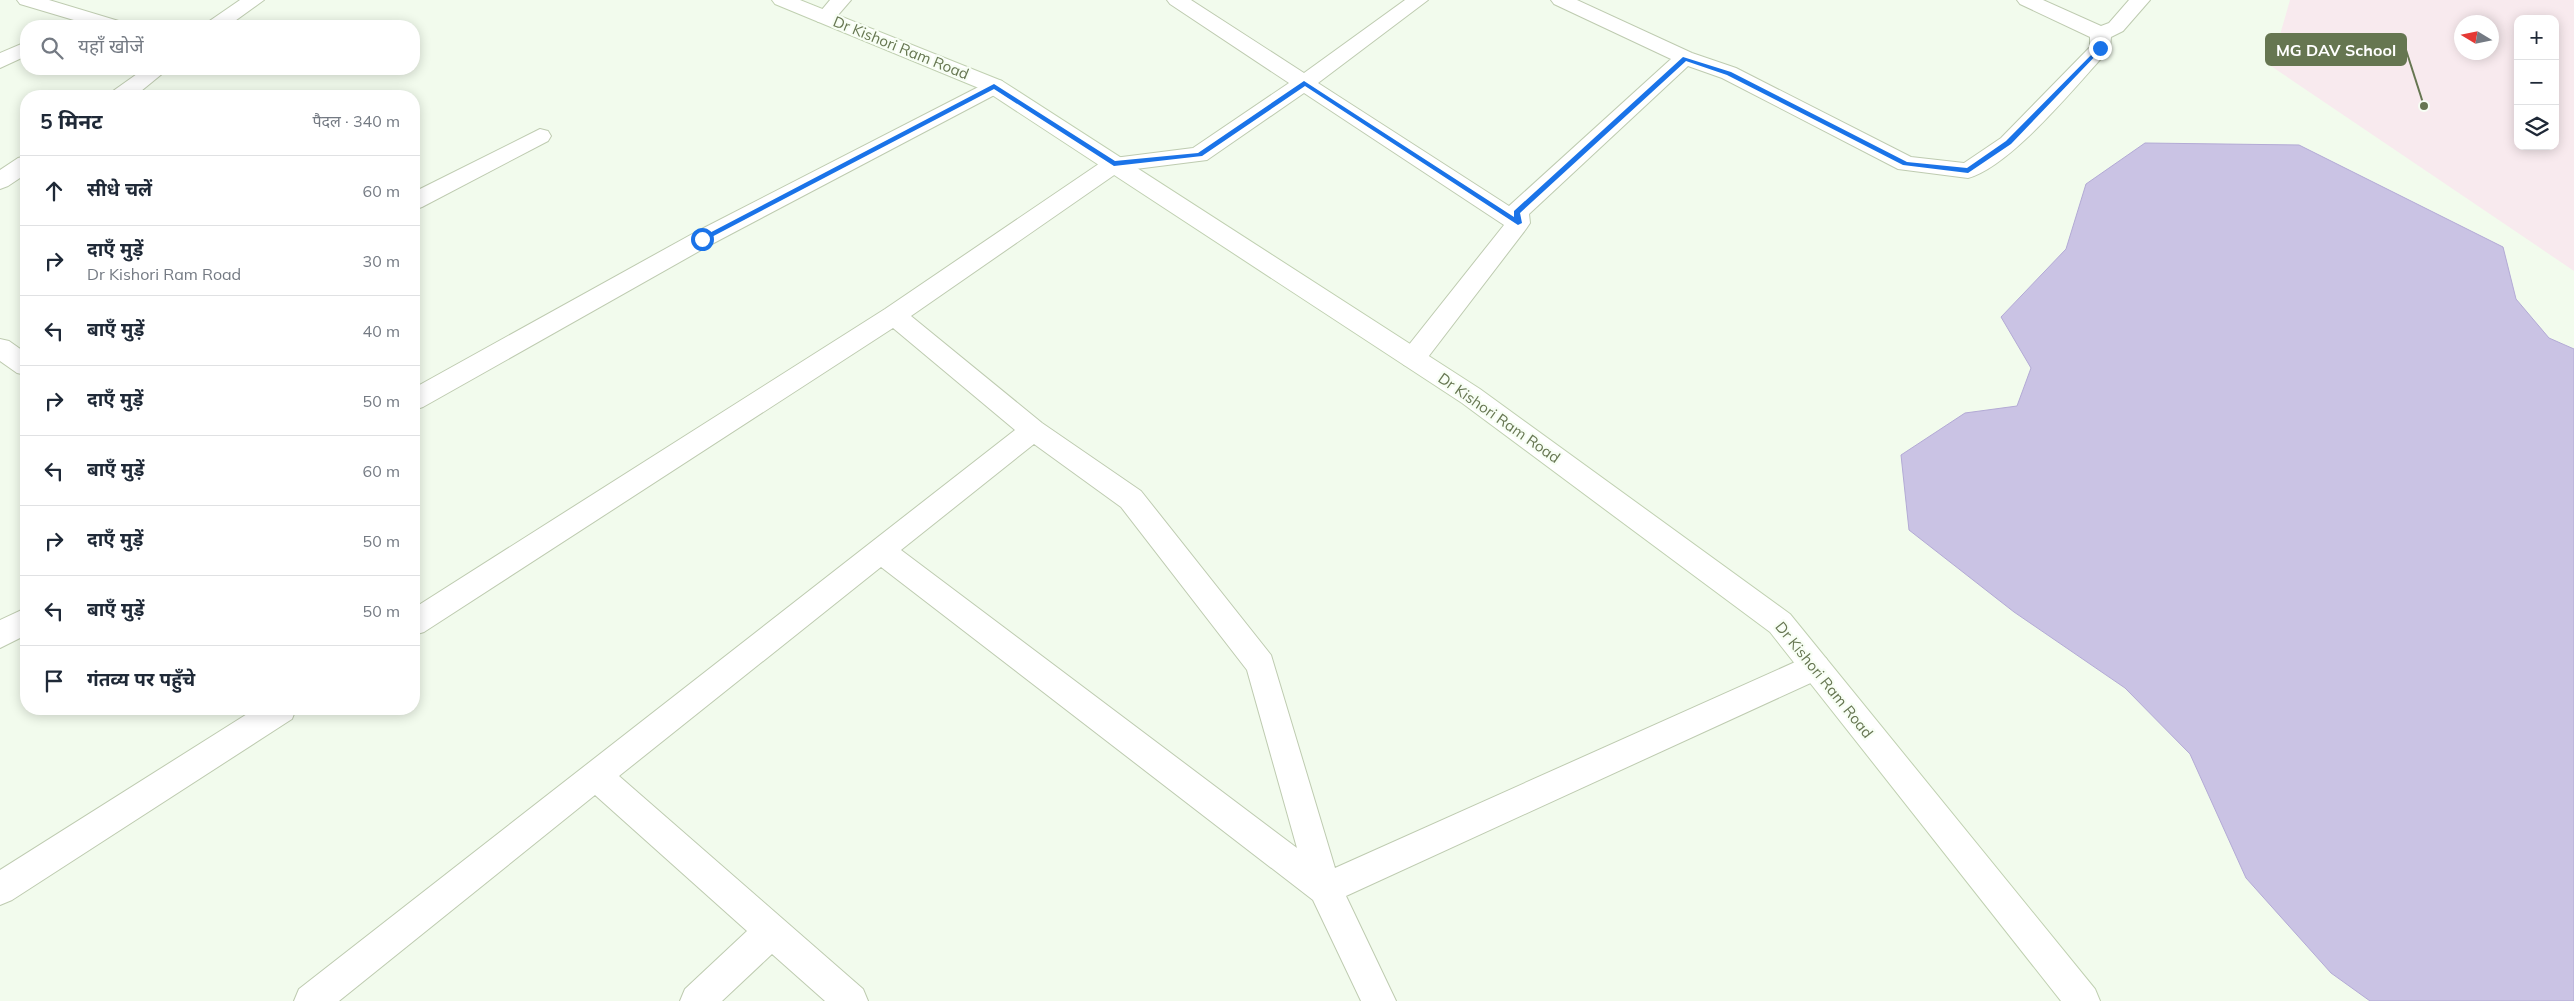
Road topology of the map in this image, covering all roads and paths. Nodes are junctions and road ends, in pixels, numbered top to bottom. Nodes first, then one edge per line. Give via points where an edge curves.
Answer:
1 (27, 0) edge
2 (254, 0) edge
3 (782, 0) edge
4 (1177, 0) edge
5 (1418, 0) edge
6 (1561, 0) edge
7 (2027, 0) edge
8 (2140, 0) edge
9 (833, 9) edge
10 (72, 20) edge
11 (224, 20) edge
12 (2101, 34) junction
13 (20, 51) edge
14 (1685, 58) junction
15 (0, 62) edge
16 (149, 75) edge
17 (1304, 83) junction
18 (994, 86) junction
19 (130, 90) edge
20 (540, 136) dead end
21 (1114, 164) junction
22 (20, 167) edge
23 (0, 181) edge
24 (420, 199) edge
25 (1518, 223) junction
26 (894, 315) junction
27 (0, 348) edge
28 (1413, 358) junction
29 (20, 362) edge
30 (420, 397) edge
31 (1033, 430) junction
32 (880, 551) junction
33 (420, 619) edge
34 (20, 623) edge
35 (0, 635) edge
36 (1815, 666) junction
37 (272, 715) edge
38 (596, 776) junction
39 (0, 889) edge
40 (1325, 889) junction
41 (772, 931) junction
42 (311, 1001) edge
43 (697, 1001) edge
44 (851, 1001) edge
45 (1379, 1001) edge
46 (2083, 1001) edge

1 - 10 street
2 - 11 street
3 - 9 street, Dr Kishori Ram Road
4 - 17 street
5 - 17 street
6 - 14 street
7 - 12 street
8 - 12 street via 2116,27
9 - 18 street, Dr Kishori Ram Road
12 - 14 street via 2100,48 2009,143 1968,171 1906,164 1729,74
13 - 15 street
14 - 25 street via 1517,212
16 - 19 street
17 - 21 street via 1199,155
17 - 25 street
18 - 21 street, Dr Kishori Ram Road
18 - 30 street via 702,239
20 - 24 street
21 - 26 street
21 - 28 street, Dr Kishori Ram Road
22 - 23 street
25 - 28 street
26 - 31 street
26 - 33 street
27 - 29 street
28 - 36 street, Dr Kishori Ram Road via 1471,396 1780,622
31 - 32 street
31 - 40 street via 1131,499 1260,664
32 - 38 street
32 - 40 street
34 - 35 street
36 - 40 street
36 - 46 street, Dr Kishori Ram Road
37 - 39 street
38 - 41 street
38 - 42 street
40 - 45 street
41 - 43 street
41 - 44 street

